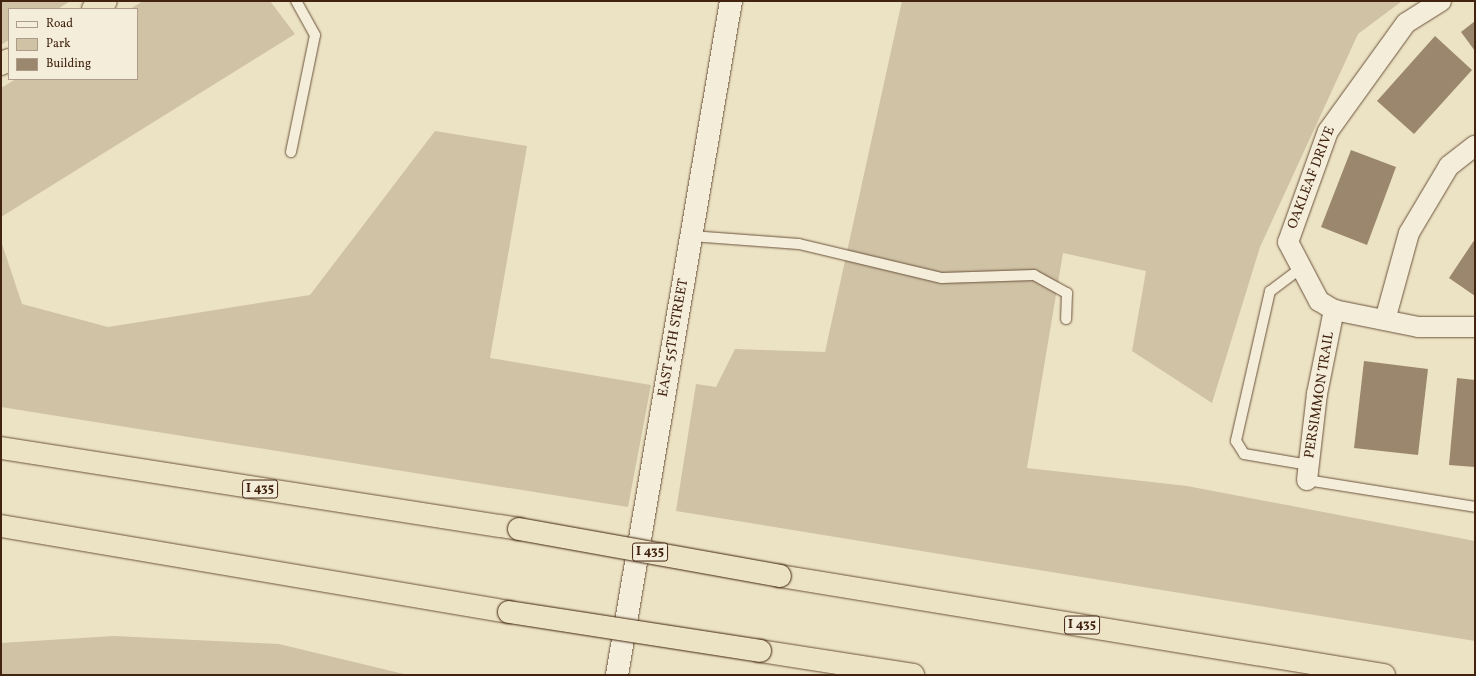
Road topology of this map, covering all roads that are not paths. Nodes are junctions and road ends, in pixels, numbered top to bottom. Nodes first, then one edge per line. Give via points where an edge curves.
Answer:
1 (106, 1) edge
2 (296, 1) edge
3 (731, 1) edge
4 (1440, 1) edge
5 (95, 8) edge
6 (1475, 146) edge
7 (291, 152) dead end
8 (691, 236) junction
9 (1301, 268) junction
10 (1334, 310) junction
11 (1066, 319) dead end
12 (1385, 320) junction
13 (1475, 326) edge
14 (1, 448) edge
15 (1308, 472) junction
16 (1475, 508) edge
17 (1, 526) edge
18 (27, 530) junction
19 (1, 531) edge
20 (617, 675) edge
21 (913, 675) edge
22 (1384, 675) edge

1 - 5 highway
2 - 7 lane via 315,35
3 - 8 street, EAST 55TH STREET
4 - 9 street, OAKLEAF DRIVE via 1406,22 1328,131 1288,242
6 - 12 street via 1449,166 1409,233
8 - 11 lane via 799,244 942,278 1034,275 1067,293
8 - 20 street, EAST 55TH STREET
9 - 10 street, OAKLEAF DRIVE via 1319,301
9 - 15 lane via 1270,291 1236,441 1244,454
10 - 12 street, OAKLEAF DRIVE
10 - 15 street, PERSIMMON TRAIL via 1317,394
12 - 13 street, OAKLEAF DRIVE via 1418,327
14 - 22 highway, I 435, bridge via 520,529 780,576
15 - 16 lane
17 - 18 highway
18 - 19 highway
18 - 21 highway, bridge via 509,612

